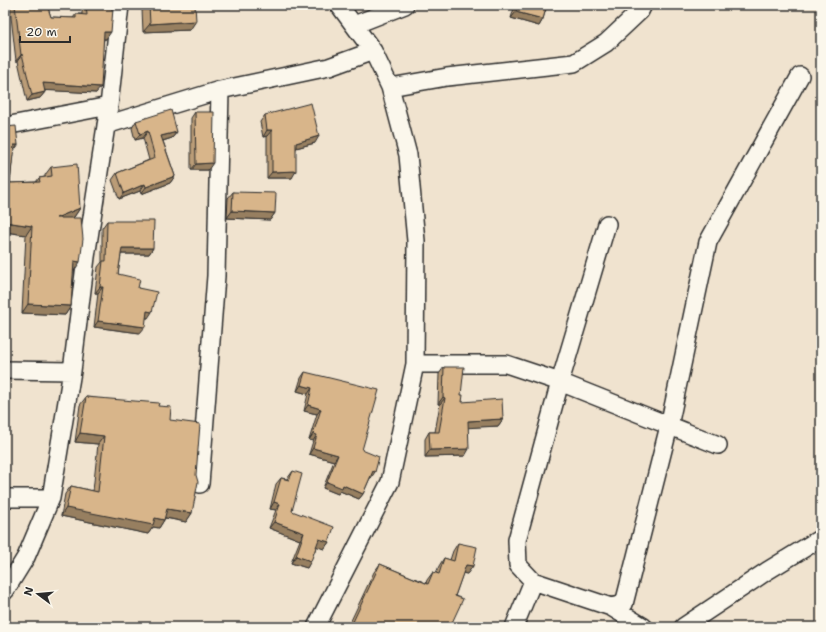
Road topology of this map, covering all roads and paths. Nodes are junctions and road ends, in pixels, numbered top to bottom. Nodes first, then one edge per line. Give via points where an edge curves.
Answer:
1 (120, 5) edge
2 (339, 5) edge
3 (405, 5) edge
4 (643, 5) edge
5 (354, 25) junction
6 (373, 51) junction
7 (800, 76) dead end
8 (390, 87) junction
9 (220, 90) junction
10 (109, 106) junction
11 (106, 125) junction
12 (5, 126) edge
13 (607, 224) dead end
14 (415, 364) junction
15 (5, 370) edge
16 (72, 371) junction
17 (560, 382) junction
18 (669, 426) junction
19 (718, 445) dead end
20 (200, 484) dead end
21 (5, 498) edge
22 (51, 498) junction
23 (821, 538) edge
24 (533, 581) junction
25 (5, 591) edge
26 (611, 607) junction
27 (316, 627) edge
28 (514, 627) edge
29 (644, 627) edge
30 (683, 627) edge

1 - 10 street
2 - 5 street
3 - 5 street
4 - 8 street via 640,11 606,43 574,63 447,77
5 - 6 street
6 - 8 street
6 - 9 street via 329,67
7 - 18 street via 708,242
8 - 14 street via 408,155 416,241
9 - 11 street
9 - 20 street via 216,276
10 - 11 street
10 - 12 street
11 - 16 street
13 - 17 street
14 - 17 street via 506,364
14 - 27 street via 390,482
15 - 16 street
16 - 22 street
17 - 18 street
17 - 24 street via 518,540 518,565
18 - 19 street
18 - 26 street via 624,604
21 - 22 street
22 - 25 street via 26,557
23 - 30 street via 767,570
24 - 26 street
24 - 28 street
26 - 29 street

